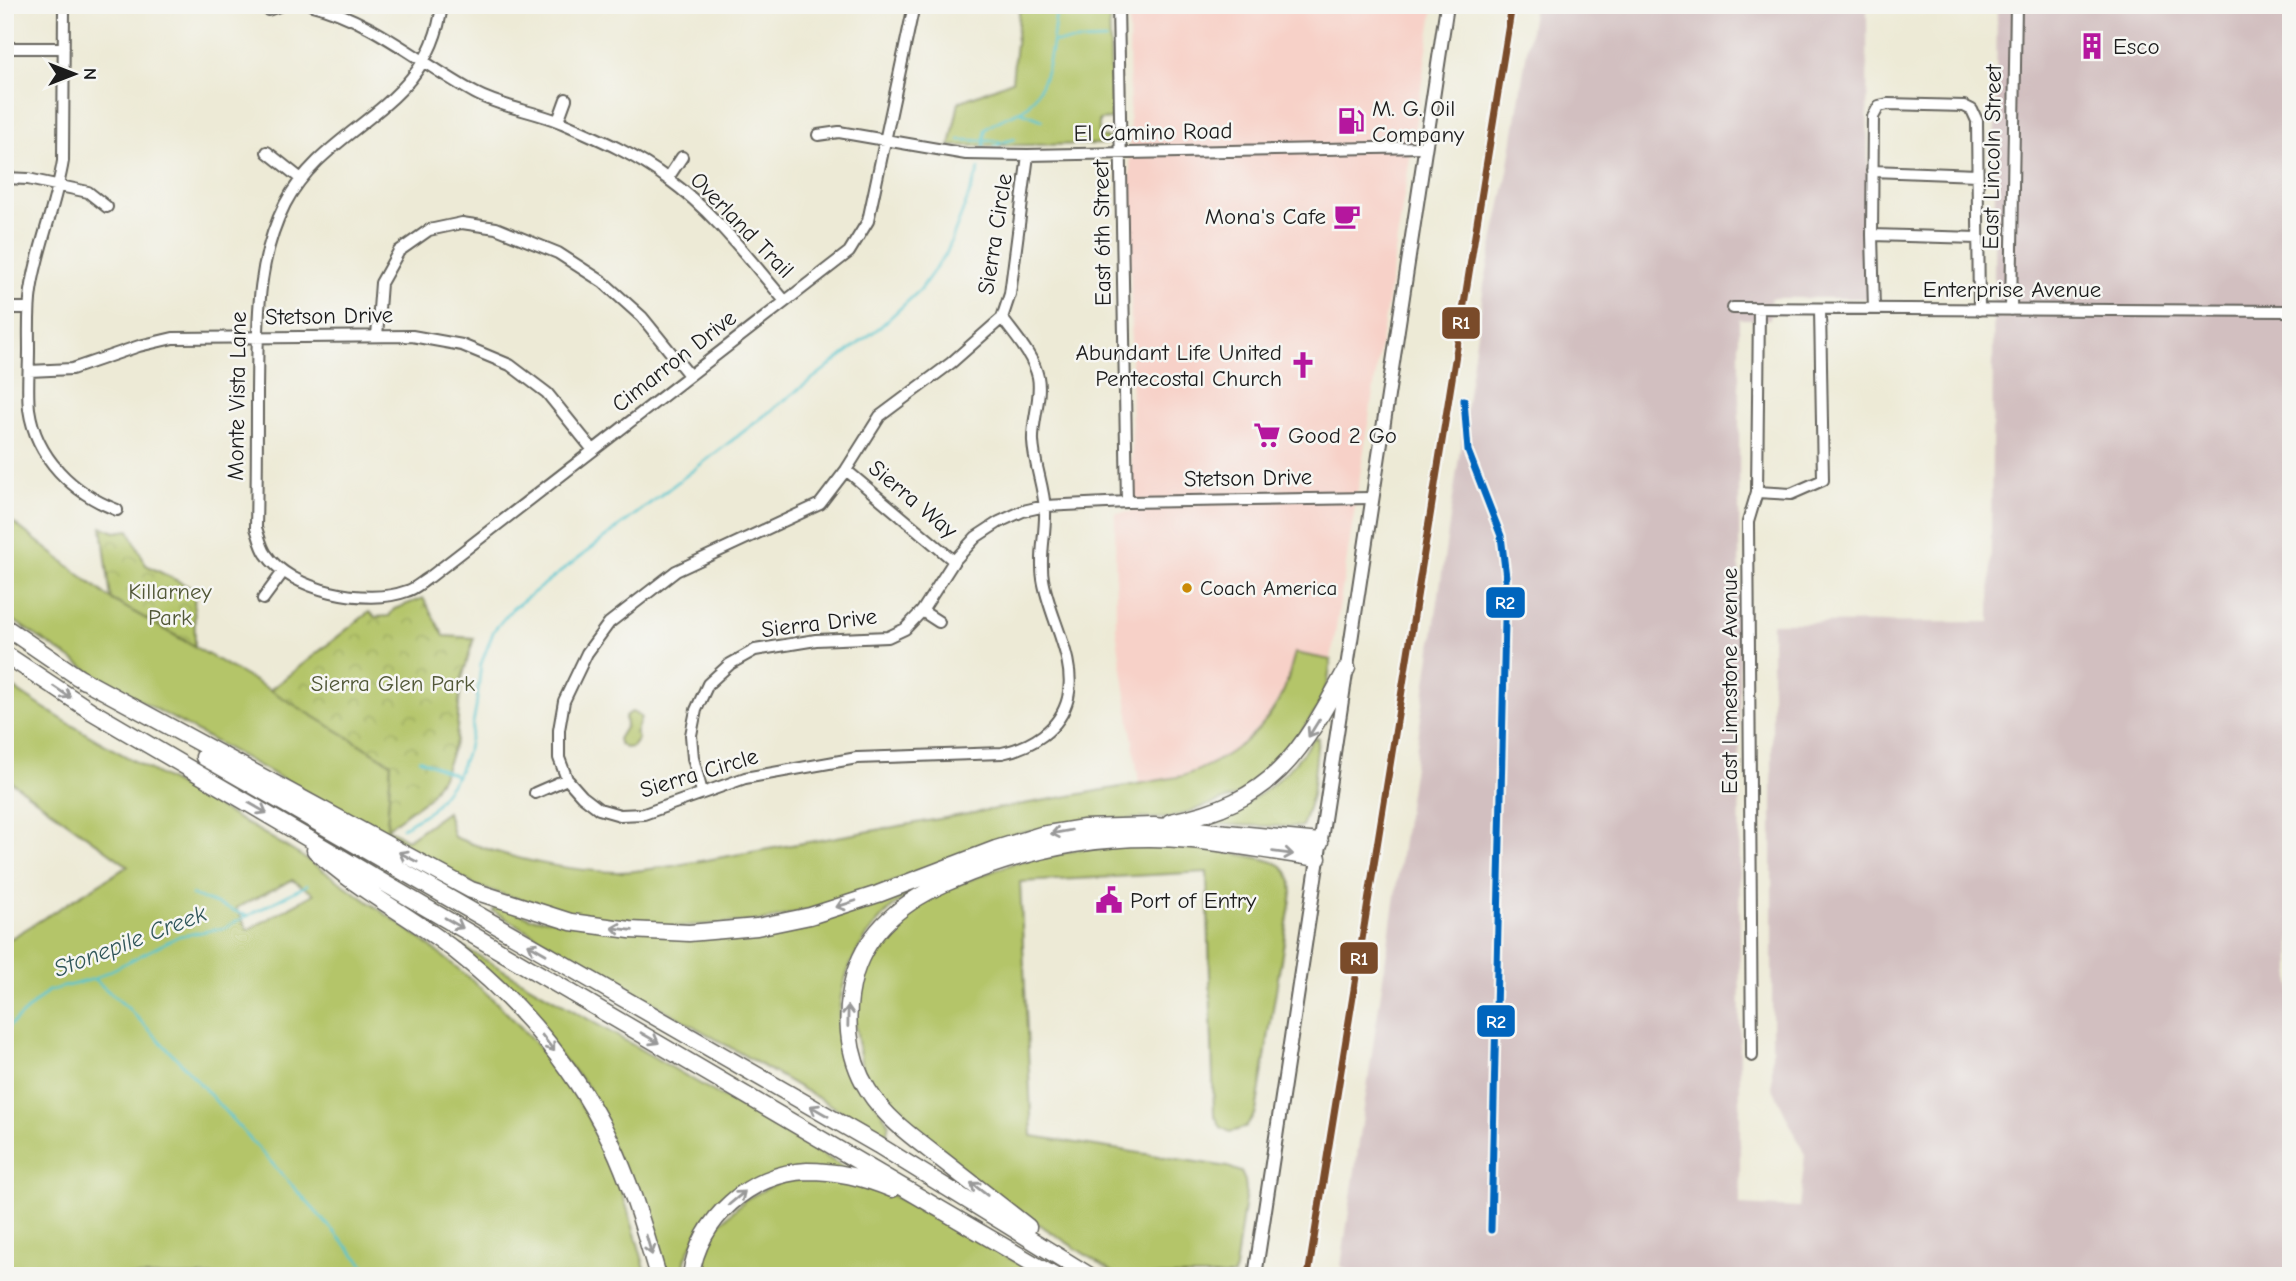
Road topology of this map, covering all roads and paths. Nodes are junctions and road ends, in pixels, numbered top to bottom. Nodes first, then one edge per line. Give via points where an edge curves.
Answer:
1 (64, 5) edge
2 (282, 5) edge
3 (312, 5) edge
4 (442, 5) edge
5 (914, 5) edge
6 (1118, 5) edge
7 (1447, 5) edge
8 (2016, 5) edge
9 (268, 10) dead end
10 (5, 48) edge
11 (64, 48) junction
12 (424, 63) junction
13 (566, 99) dead end
14 (558, 121) junction
15 (818, 135) dead end
16 (885, 141) junction
17 (1424, 147) junction
18 (267, 152) dead end
19 (1121, 153) junction
20 (1028, 155) junction
21 (682, 157) dead end
22 (1872, 172) junction
23 (1977, 174) junction
24 (5, 178) edge
25 (668, 178) junction
26 (301, 179) junction
27 (59, 185) junction
28 (107, 207) dead end
29 (1872, 235) junction
30 (1978, 238) junction
31 (785, 301) junction
32 (5, 308) edge
33 (29, 308) junction
34 (1733, 308) dead end
35 (1759, 308) junction
36 (1820, 309) junction
37 (1874, 309) junction
38 (1979, 310) junction
39 (2011, 310) junction
40 (2291, 311) edge
41 (1002, 318) junction
42 (377, 336) junction
43 (258, 337) junction
44 (29, 371) junction
45 (690, 375) junction
46 (593, 450) junction
47 (846, 470) junction
48 (1757, 492) junction
49 (1371, 498) junction
50 (1127, 502) junction
51 (1045, 506) junction
52 (117, 510) dead end
53 (954, 561) junction
54 (283, 572) junction
55 (299, 582) joint
56 (263, 599) dead end
57 (922, 611) junction
58 (939, 622) dead end
59 (5, 627) edge
60 (5, 654) edge
61 (1347, 668) junction
62 (76, 676) junction
63 (567, 779) junction
64 (702, 792) junction
65 (535, 793) dead end
66 (1154, 826) junction
67 (290, 827) junction
68 (1319, 850) junction
69 (1752, 1056) dead end
70 (658, 1276) edge
71 (691, 1276) edge
72 (1053, 1276) edge
73 (1091, 1276) edge
74 (1255, 1276) edge

1 - 11 street
2 - 9 street
3 - 12 street, Overland Trail via 355,20
4 - 12 street, Monte Vista Lane
5 - 16 street, Cimarron Drive
6 - 19 street, East 6th Street
7 - 17 main road
8 - 39 street, East Lincoln Street
10 - 11 street
11 - 27 street via 65,135
12 - 14 street, Overland Trail via 478,94
12 - 26 street, Monte Vista Lane via 402,91
13 - 14 street
14 - 25 street, Overland Trail
15 - 16 street, El Camino Road via 839,132
16 - 20 street, El Camino Road via 966,154
16 - 31 street, Cimarron Drive via 868,221 849,253
17 - 19 street, El Camino Road
17 - 49 main road
18 - 26 street
19 - 20 street, El Camino Road
19 - 50 street, East 6th Street
20 - 41 street, Sierra Circle via 1010,293
21 - 25 street, Overland Trail
22 - 23 street
22 - 23 street via 1873,117 1879,106 1888,104 1972,110 1977,121
22 - 29 street
23 - 30 street
24 - 27 street
25 - 31 street, Overland Trail via 716,221
26 - 43 street, Monte Vista Lane via 269,240 261,279
27 - 28 street via 88,192
27 - 33 street
29 - 30 street
29 - 37 street
30 - 38 street
31 - 45 street, Cimarron Drive
32 - 33 street
33 - 44 street
34 - 35 street, Enterprise Avenue
35 - 36 street, Enterprise Avenue
35 - 48 street, East Limestone Avenue
36 - 37 street, Enterprise Avenue
36 - 48 street via 1823,480 1791,494
37 - 38 street, Enterprise Avenue
38 - 39 street, Enterprise Avenue
39 - 40 street, Enterprise Avenue
41 - 47 street, Sierra Circle via 880,416
41 - 51 street, Sierra Circle via 1033,362 1038,380 1033,441
42 - 43 street, Stetson Drive
42 - 45 street via 381,284 399,251 429,230 462,223 496,228 558,253 603,282 642,317
42 - 46 street, Stetson Drive via 412,336 462,345 510,365 547,393
43 - 44 street, Stetson Drive via 173,338 72,369
43 - 54 street, Monte Vista Lane via 256,528 265,553
44 - 52 street via 30,411 37,438 51,462 93,501
45 - 46 street, Cimarron Drive
46 - 55 street, Cimarron Drive via 408,591 376,598 348,596
47 - 53 street, Sierra Way
47 - 63 street, Sierra Circle via 820,503 676,571 609,623 587,653 564,701 559,758
48 - 69 street, East Limestone Avenue via 1748,522
49 - 50 street, Stetson Drive
49 - 61 main road
50 - 51 street, Sierra Drive
51 - 53 street, Sierra Drive via 999,522 976,537
51 - 64 street, Sierra Circle via 1043,582 1070,681 1059,719 1041,738 1002,753 857,758 745,778
53 - 57 street, Sierra Drive
54 - 55 street, Monte Vista Lane
54 - 56 street
57 - 58 street
57 - 64 street, Sierra Drive via 905,629 888,636 816,640 755,650 730,663 708,684 696,710 692,758
59 - 62 highway
60 -> 67 highway via 91,711
61 -> 66 highway via 1303,746 1276,775 1241,800 1204,816
61 - 68 main road
66 -> 62 highway via 1084,828 1041,835 878,894 757,927 689,933 571,922 471,890
73 -> 62 highway via 878,1144 225,770
63 - 64 street, Sierra Circle via 599,809 620,815 644,814
63 - 65 street
66 - 68 highway
67 -> 70 highway via 324,859 453,950 539,1032 587,1100 617,1154
67 -> 72 highway
73 -> 68 highway via 902,1130 868,1090 853,1056 848,1025 849,994 860,958 877,930 904,903 1027,852 1106,839 1152,838
68 - 74 main road
71 -> 72 highway via 704,1233 725,1209 771,1178 807,1171 877,1183 927,1205

